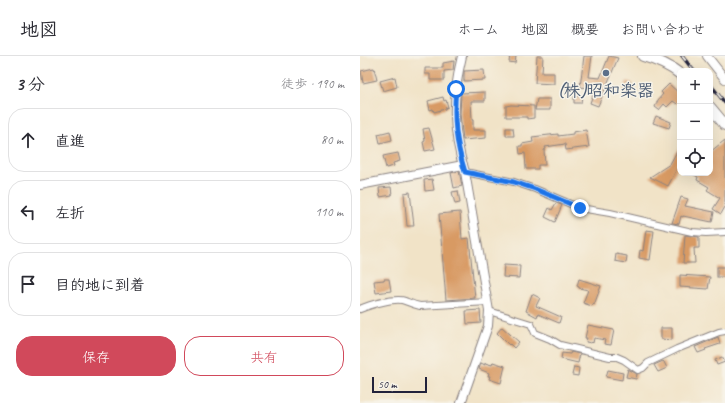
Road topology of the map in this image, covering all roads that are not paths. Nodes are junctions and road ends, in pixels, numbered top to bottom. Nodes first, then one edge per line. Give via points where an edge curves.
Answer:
1 (462, 56) edge
2 (643, 56) edge
3 (707, 56) edge
4 (677, 71) edge
5 (725, 79) edge
6 (713, 110) edge
7 (725, 125) edge
8 (464, 168) junction
9 (360, 185) edge
10 (725, 232) edge
11 (488, 302) junction
12 (360, 309) edge
13 (490, 311) junction
14 (725, 331) edge
15 (461, 403) edge

1 - 8 street via 454,124
2 - 4 main road via 662,62
3 - 5 street
6 - 7 main road
8 - 9 street
8 - 10 street via 535,189 580,208 692,232
8 - 11 street
11 - 12 street via 424,306 398,300
11 - 13 street
13 - 14 street via 531,324 535,333 560,345 617,357 638,370 648,363
13 - 15 street via 488,326

